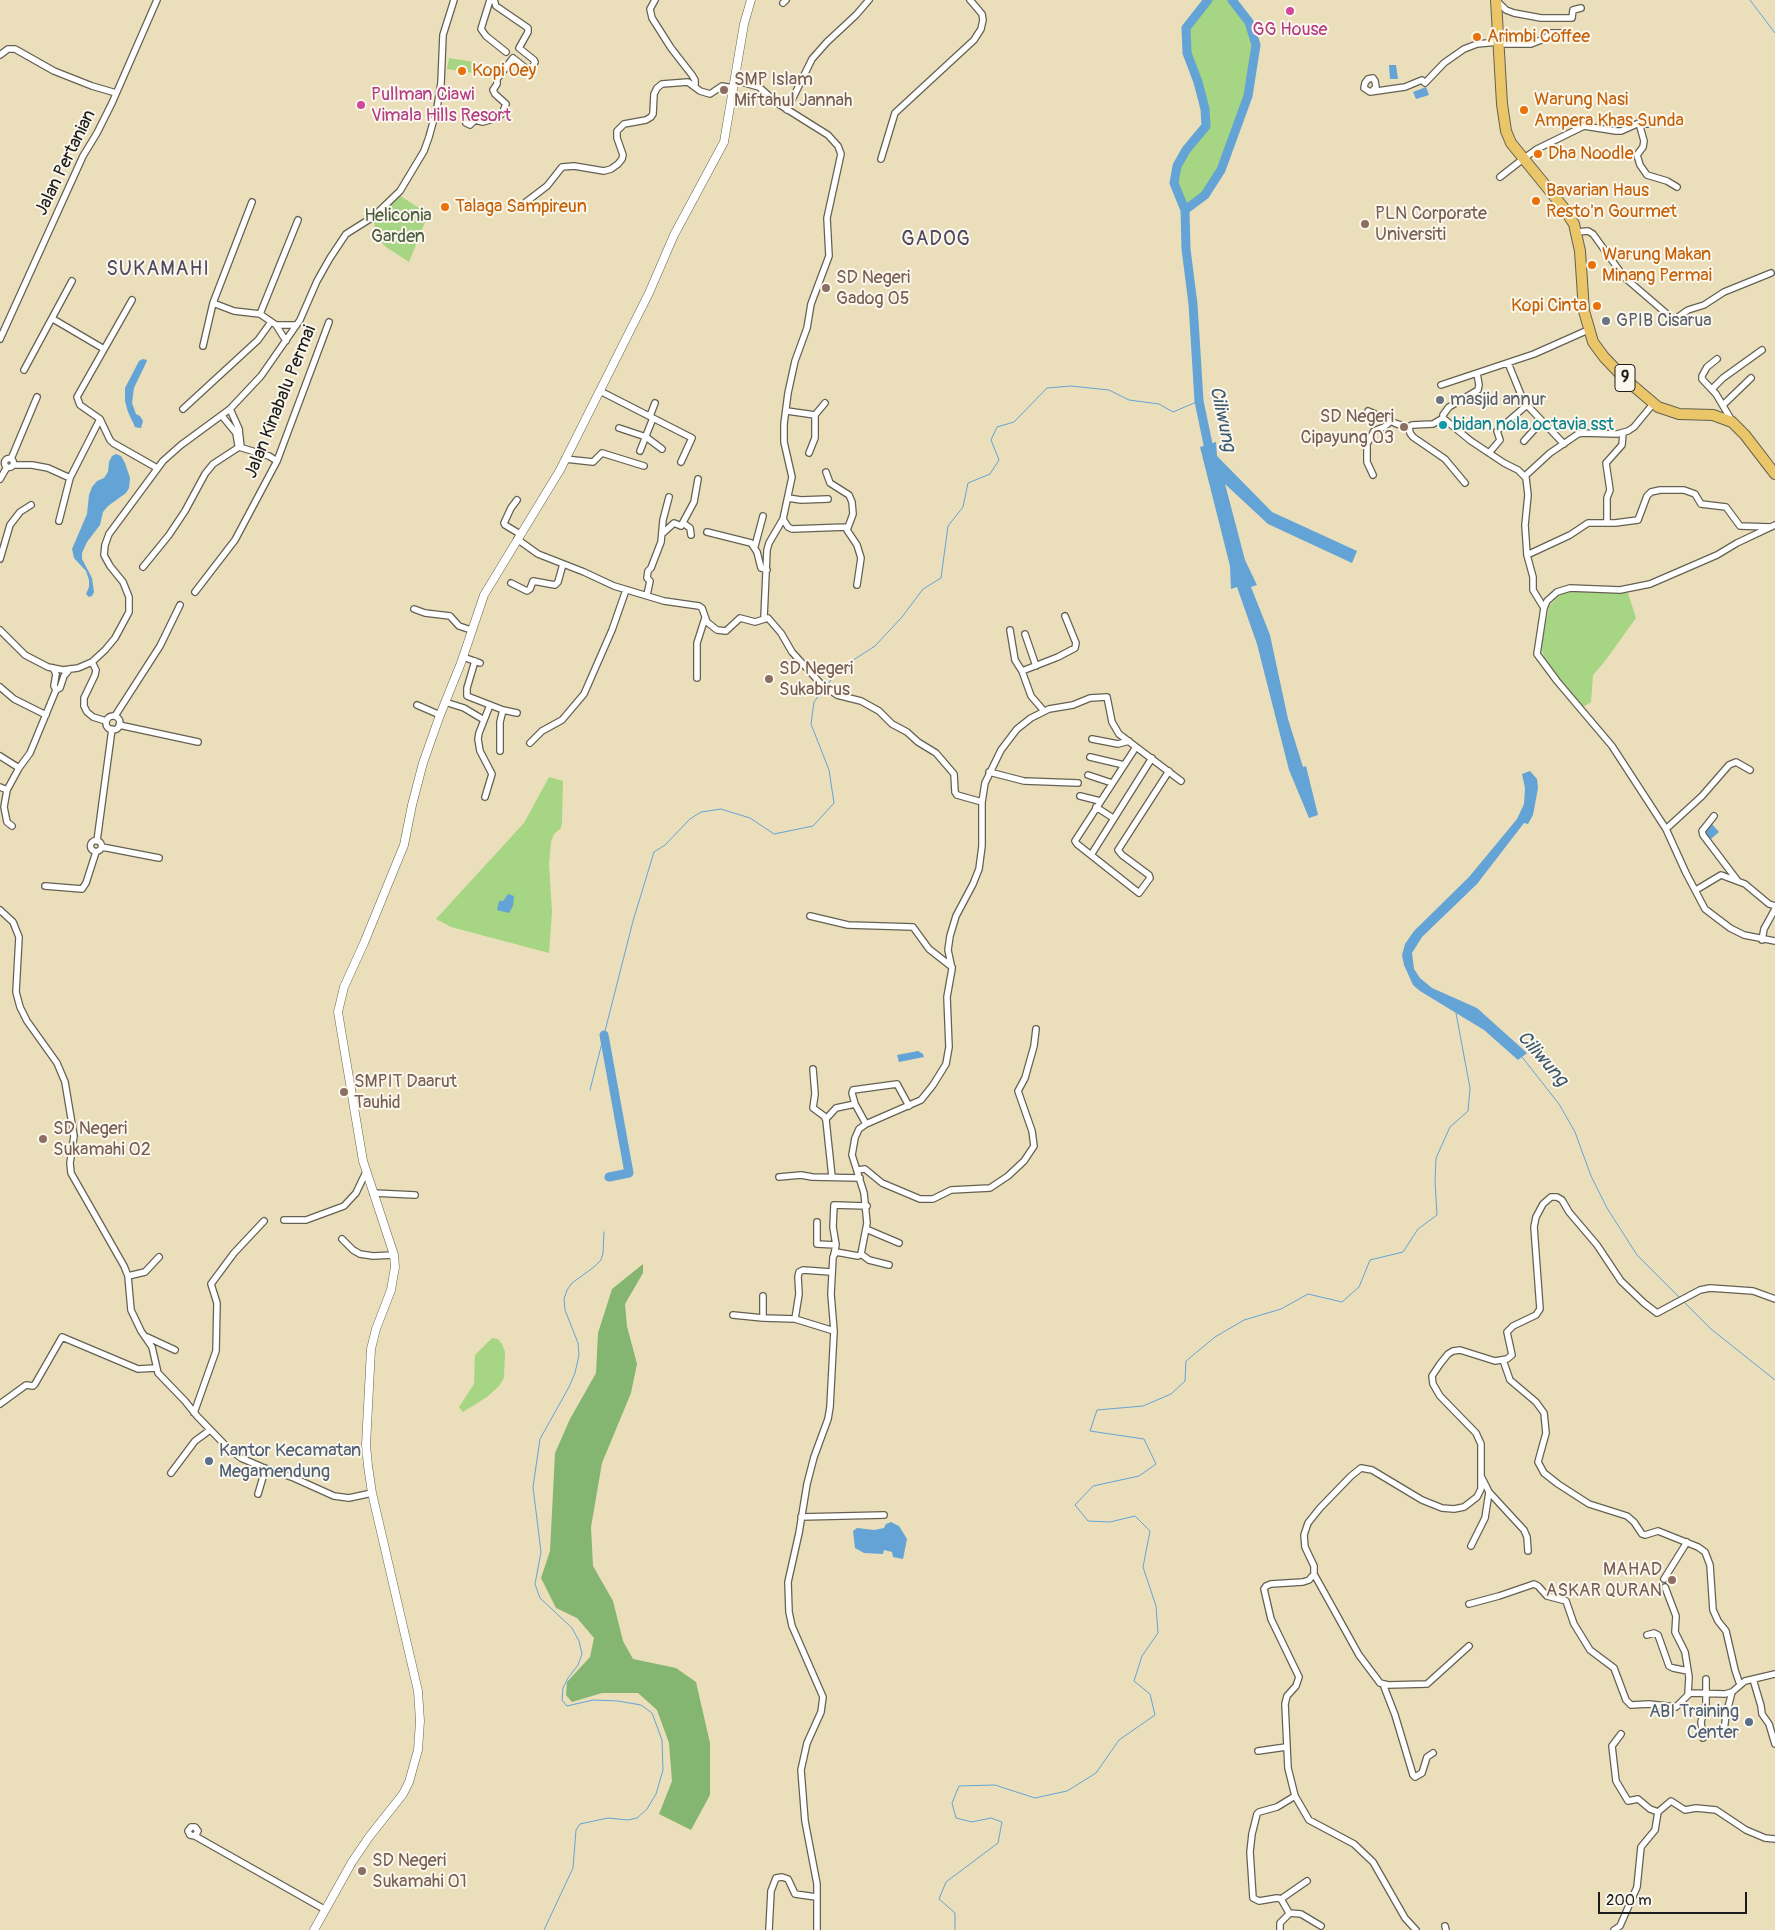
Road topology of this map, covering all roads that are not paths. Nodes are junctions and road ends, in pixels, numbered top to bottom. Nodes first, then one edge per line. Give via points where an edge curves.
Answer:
1 (158, 0) edge
2 (454, 0) edge
3 (490, 0) edge
4 (494, 0) edge
5 (647, 0) edge
6 (655, 0) edge
7 (751, 0) edge
8 (869, 0) edge
9 (970, 0) edge
10 (1496, 0) edge
11 (650, 8) junction
12 (1582, 8) dead end
13 (1569, 33) dead end
14 (1499, 43) junction
15 (506, 52) dead end
16 (0, 54) edge
17 (734, 84) junction
18 (695, 86) junction
19 (1372, 91) dead end
20 (116, 93) junction
21 (787, 110) junction
22 (466, 123) dead end
23 (1639, 123) junction
24 (1647, 124) dead end
25 (881, 159) dead end
26 (1523, 159) junction
27 (1500, 177) dead end
28 (1677, 187) dead end
29 (252, 202) dead end
30 (526, 202) dead end
31 (298, 220) dead end
32 (1577, 232) junction
33 (1771, 273) dead end
34 (72, 281) dead end
35 (132, 300) dead end
36 (213, 303) junction
37 (260, 314) junction
38 (53, 318) junction
39 (329, 322) dead end
40 (274, 323) junction
41 (296, 325) junction
42 (1588, 330) junction
43 (0, 339) edge
44 (286, 341) junction
45 (202, 346) dead end
46 (104, 349) junction
47 (1762, 350) dead end
48 (1716, 359) dead end
49 (1508, 363) junction
50 (24, 370) dead end
51 (1477, 373) junction
52 (1751, 378) dead end
53 (1441, 385) dead end
54 (1712, 389) junction
55 (600, 391) junction
56 (37, 397) dead end
57 (655, 403) dead end
58 (825, 403) dead end
59 (1653, 404) junction
60 (1527, 405) junction
61 (1723, 405) junction
62 (183, 408) dead end
63 (230, 409) junction
64 (787, 411) junction
65 (1368, 411) dead end
66 (816, 415) junction
67 (222, 416) junction
68 (652, 417) junction
69 (1443, 418) junction
70 (100, 419) junction
71 (1542, 421) junction
72 (1390, 422) junction
73 (1732, 422) junction
74 (1410, 426) junction
75 (620, 428) dead end
76 (1623, 433) junction
77 (646, 437) junction
78 (1524, 441) dead end
79 (1564, 444) junction
80 (240, 447) junction
81 (662, 449) dead end
82 (640, 451) dead end
83 (810, 453) dead end
84 (1489, 454) junction
85 (565, 459) junction
86 (277, 461) junction
87 (7, 462) edge
88 (681, 462) dead end
89 (644, 466) dead end
90 (157, 468) junction
91 (826, 472) dead end
92 (1775, 472) edge
93 (1373, 475) dead end
94 (1525, 476) junction
95 (70, 478) junction
96 (698, 479) dead end
97 (0, 480) edge
98 (1465, 483) dead end
99 (669, 497) dead end
100 (788, 498) junction
101 (828, 499) dead end
102 (517, 500) dead end
103 (31, 505) dead end
104 (763, 516) dead end
105 (783, 519) junction
106 (59, 522) dead end
107 (683, 523) junction
108 (1607, 523) junction
109 (1772, 526) edge
110 (847, 527) junction
111 (707, 532) dead end
112 (662, 534) junction
113 (691, 535) dead end
114 (518, 537) junction
115 (755, 546) junction
116 (1527, 555) junction
117 (0, 558) edge
118 (563, 564) junction
119 (143, 567) dead end
120 (767, 570) junction
121 (511, 583) dead end
122 (857, 585) dead end
123 (626, 590) junction
124 (195, 592) dead end
125 (647, 595) junction
126 (180, 605) dead end
127 (1544, 608) junction
128 (414, 609) dead end
129 (1065, 616) dead end
130 (705, 618) junction
131 (764, 618) junction
132 (0, 630) edge
133 (472, 630) junction
134 (1010, 630) dead end
135 (1025, 634) dead end
136 (463, 657) junction
137 (92, 662) junction
138 (1036, 666) junction
139 (53, 668) junction
140 (70, 669) junction
141 (1022, 671) junction
142 (697, 678) dead end
143 (0, 687) edge
144 (56, 690) junction
145 (445, 702) junction
146 (417, 705) dead end
147 (490, 705) junction
148 (503, 710) junction
149 (1044, 711) junction
150 (517, 713) dead end
151 (46, 715) junction
152 (440, 715) junction
153 (115, 716) junction
154 (484, 720) junction
155 (106, 721) junction
156 (119, 725) junction
157 (112, 730) junction
158 (1092, 739) dead end
159 (198, 742) dead end
160 (1129, 742) junction
161 (530, 743) dead end
162 (1136, 747) junction
163 (500, 751) dead end
164 (0, 756) edge
165 (1090, 757) dead end
166 (1152, 758) junction
167 (1124, 765) junction
168 (19, 768) junction
169 (1750, 770) dead end
170 (1169, 771) junction
171 (989, 772) junction
172 (1088, 775) dead end
173 (1182, 781) dead end
174 (1078, 782) dead end
175 (1112, 783) junction
176 (0, 787) edge
177 (7, 790) junction
178 (1080, 796) dead end
179 (485, 797) dead end
180 (982, 802) junction
181 (1098, 804) junction
182 (1714, 816) dead end
183 (1113, 818) junction
184 (12, 826) dead end
185 (1666, 829) junction
186 (97, 841) junction
187 (102, 847) junction
188 (96, 852) junction
189 (1091, 855) junction
190 (159, 858) dead end
191 (1739, 882) junction
192 (44, 886) dead end
193 (1696, 890) junction
194 (1775, 908) edge
195 (0, 910) edge
196 (810, 916) dead end
197 (1762, 940) junction
198 (1775, 941) edge
199 (952, 967) junction
200 (1036, 1029) dead end
201 (813, 1070) dead end
202 (855, 1104) junction
203 (908, 1106) junction
204 (826, 1119) junction
205 (866, 1124) junction
206 (857, 1170) junction
207 (366, 1172) junction
208 (779, 1177) dead end
209 (832, 1177) junction
210 (860, 1178) junction
211 (373, 1193) junction
212 (415, 1195) dead end
213 (866, 1206) junction
214 (264, 1220) dead end
215 (284, 1220) dead end
216 (817, 1222) dead end
217 (866, 1230) junction
218 (342, 1239) dead end
219 (899, 1243) dead end
220 (836, 1245) junction
221 (834, 1254) junction
222 (861, 1254) junction
223 (394, 1255) junction
224 (159, 1257) dead end
225 (889, 1266) dead end
226 (832, 1272) junction
227 (128, 1276) junction
228 (762, 1296) dead end
229 (1775, 1299) edge
230 (733, 1315) dead end
231 (763, 1318) junction
232 (795, 1319) junction
233 (834, 1331) junction
234 (145, 1336) junction
235 (175, 1350) dead end
236 (1503, 1360) junction
237 (156, 1368) junction
238 (0, 1404) edge
239 (194, 1413) junction
240 (210, 1430) junction
241 (268, 1470) junction
242 (171, 1473) dead end
243 (1481, 1476) junction
244 (1489, 1492) junction
245 (372, 1493) junction
246 (258, 1494) dead end
247 (884, 1515) dead end
248 (801, 1517) junction
249 (1687, 1542) junction
250 (1471, 1546) dead end
251 (1528, 1550) dead end
252 (1314, 1574) junction
253 (1664, 1579) dead end
254 (1665, 1587) dead end
255 (1469, 1604) dead end
256 (1647, 1635) dead end
257 (1470, 1646) dead end
258 (1688, 1671) junction
259 (1775, 1674) edge
260 (1706, 1679) dead end
261 (1753, 1679) junction
262 (1742, 1683) junction
263 (1383, 1684) junction
264 (1732, 1692) junction
265 (1688, 1694) junction
266 (1705, 1694) junction
267 (1724, 1731) dead end
268 (1621, 1734) dead end
269 (1703, 1738) dead end
270 (1775, 1744) edge
271 (1286, 1747) junction
272 (1258, 1751) dead end
273 (1433, 1753) dead end
274 (1295, 1796) junction
275 (1658, 1812) junction
276 (195, 1836) dead end
277 (1775, 1839) edge
278 (1307, 1881) dead end
279 (816, 1897) junction
280 (1281, 1899) junction
281 (324, 1909) junction
282 (1289, 1913) junction
283 (1321, 1926) dead end
284 (314, 1930) edge
285 (769, 1930) edge
286 (817, 1930) edge
287 (1280, 1930) edge
288 (1416, 1930) edge
289 (1614, 1930) edge

1 - 20 street, Jalan Pertanian
2 - 41 street via 443,35 437,108 424,151 400,191 374,216 349,231 330,258
3 - 15 street via 481,29
4 - 22 street via 496,6 528,28 519,48 535,62 528,70 513,58 493,90 506,104 502,114 483,122 474,120 470,125
5 - 11 street
6 - 11 street
7 - 17 street
8 - 21 street via 812,59
9 - 25 street via 982,14 981,29 970,44 895,114
10 - 12 street via 1506,10 1542,18 1572,18 1573,10
10 - 14 highway, 9
11 - 18 street via 652,18 695,80
13 - 14 street via 1550,33 1531,44
14 - 19 street via 1477,44 1464,49 1425,82
14 - 26 highway, 9 via 1504,123 1511,143
16 - 20 street via 15,49 63,75
17 - 18 street via 722,86 710,94
17 - 21 street via 757,86
17 - 55 street via 727,133 719,153 674,235
18 - 30 street via 688,82 662,84 653,97 651,117 624,124 618,131 622,159 611,169 562,167 547,186
20 - 43 street, Jalan Pertanian via 83,156
21 - 64 street via 828,135 841,154 827,218 829,256 811,304 788,394
23 - 24 street
23 - 26 street via 1621,131 1577,128
23 - 28 street via 1644,141 1637,155 1640,165 1647,175 1667,180
26 - 27 street
26 - 32 highway, 9 via 1563,207
29 - 36 street
31 - 37 street
32 - 33 street via 1593,234 1624,277 1674,320 1719,294
32 - 42 highway, 9
34 - 38 street
35 - 46 street
36 - 37 street via 242,313
36 - 45 street
37 - 40 street
38 - 46 street
38 - 50 street
39 - 86 street, Jalan Kinabalu Permai
40 - 41 street
40 - 44 street
40 - 62 street
41 - 44 street
42 - 49 street
42 - 59 highway, 9 via 1604,357
44 - 63 street via 261,376
46 - 70 street via 77,397 80,405
47 - 54 street
48 - 54 street via 1702,376
49 - 51 street
49 - 60 street
51 - 53 street
51 - 69 street via 1478,390 1449,407
52 - 61 street
54 - 61 street
55 - 68 street
55 - 85 street
56 - 87 street
57 - 68 street
58 - 66 street
59 - 73 highway, 9 via 1672,412 1713,416
59 - 76 street via 1634,427
60 - 71 street
60 - 84 street via 1497,431 1500,440
61 - 73 street
63 - 67 street
63 - 80 street via 240,428
64 - 66 street
64 - 100 street via 784,448 792,477
65 - 72 street
66 - 83 street via 815,438
67 - 80 street via 236,433
67 - 90 street via 181,445
68 - 77 street
68 - 88 street via 692,438
69 - 74 street via 1433,424
69 - 84 street
70 - 90 street via 110,440
70 - 95 street
71 - 78 street
71 - 79 street
72 - 74 street
72 - 93 street via 1374,431 1367,444
73 - 92 highway
74 - 98 street via 1413,438 1445,459
75 - 77 street
76 - 79 street via 1582,433
76 - 108 street via 1622,445 1606,463 1610,490
77 - 81 street
77 - 82 street
79 - 94 street
80 - 86 street
80 - 119 street via 213,464 169,535
84 - 94 street
85 - 89 street via 593,462 602,453
85 - 114 street
86 - 124 street, Jalan Kinabalu Permai via 235,540
87 - 95 street via 48,468
87 - 97 street
90 - 137 street via 106,540 104,555 127,589 129,612 114,638
91 - 110 street via 830,483 851,498 853,513
94 - 116 street via 1528,495
95 - 106 street
96 - 107 street via 695,499
99 - 112 street
100 - 101 street
100 - 105 street
102 - 114 street via 504,522
103 - 117 street via 20,512 10,525
104 - 115 street
105 - 110 street via 792,529
105 - 120 street via 769,543
107 - 112 street via 681,526 674,523
107 - 113 street via 690,528
108 - 109 street via 1638,520 1649,494 1677,489 1694,493 1702,504 1726,507 1740,526
108 - 116 street via 1588,523 1563,539
109 - 127 street via 1717,555 1650,584 1620,590 1564,589 1553,595
110 - 122 street via 861,558
111 - 115 street
112 - 125 street via 648,571
114 - 118 street via 533,552
114 - 133 street via 484,595
115 - 120 street via 761,568
116 - 127 street via 1533,590
118 - 121 street via 554,585 535,581 527,591
118 - 123 street
120 - 131 street
123 - 125 street
123 - 161 street via 584,694 562,720 542,731
125 - 130 street via 699,606
126 - 153 street via 160,646
127 - 185 street via 1537,654 1612,746
128 - 133 street via 450,616 459,626
129 - 138 street via 1076,647
130 - 131 street via 715,629 724,631 740,618 755,622
130 - 142 street via 698,643
131 - 180 street via 771,621 792,652 822,685 833,693 879,711 892,724 936,753 954,774 956,794
132 - 139 street via 25,655
133 - 136 street
134 - 141 street via 1014,657
135 - 138 street
136 - 145 street
136 - 147 street via 478,662 466,694
137 - 140 street
137 - 155 street via 96,670 84,698 84,706 93,717
138 - 141 street
139 - 140 street
139 - 144 street
140 - 144 street
141 - 149 street via 1031,696
143 - 151 street via 14,699
144 - 151 street
145 - 152 street
145 - 154 street via 464,708
146 - 152 street
147 - 148 street
147 - 154 street
148 - 150 street
148 - 163 street
149 - 160 street via 1090,698 1107,697 1114,728
149 - 171 street via 1013,732
151 - 168 street via 30,753
152 - 207 street via 419,777 404,844 344,987 338,1012
153 - 155 street
153 - 156 street
154 - 179 street via 478,742 492,777
155 - 157 street
156 - 157 street
156 - 159 street
157 - 186 street
158 - 160 street via 1118,744
160 - 162 street
162 - 166 street
162 - 167 street
164 - 168 street
165 - 167 street
166 - 170 street
166 - 183 street
167 - 175 street
168 - 177 street
169 - 185 street via 1736,762 1729,765 1702,796
170 - 173 street
170 - 189 street via 1118,850 1149,875 1141,892
171 - 174 street via 1024,782
171 - 180 street
172 - 175 street
175 - 181 street
176 - 177 street
177 - 184 street via 4,807 7,822
178 - 181 street
180 - 199 street via 980,861 952,928 948,950
181 - 183 street
181 - 189 street via 1075,839
182 - 191 street via 1702,831 1703,836
183 - 189 street
185 - 193 street
186 - 187 street
186 - 188 street via 91,845
187 - 188 street
187 - 190 street
188 - 192 street via 82,889
191 - 193 street via 1721,875
191 - 194 street
193 - 197 street via 1705,909 1716,918 1744,935
194 - 197 street
195 - 227 street via 18,931 16,992 20,1007 57,1063 65,1082 74,1136 71,1170
196 - 199 street via 848,925 913,928 930,949
197 - 198 street
199 - 203 street via 947,998 947,1061 919,1102
200 - 206 street via 1025,1078 1018,1091 1034,1146 1021,1165 1003,1180 990,1188 951,1190 933,1199 920,1200 882,1182 865,1169
201 - 204 street via 813,1108
202 - 203 street via 853,1090 895,1083
202 - 204 street via 836,1108
202 - 205 street
203 - 205 street
204 - 209 street
205 - 206 street via 859,1129 852,1146
206 - 210 street
207 - 211 street
207 - 215 street via 356,1193 344,1206 306,1220
208 - 209 street
209 - 210 street
210 - 213 street
211 - 212 street
211 - 223 street
213 - 217 street
213 - 220 street via 834,1205
214 - 239 street via 211,1284 217,1303 216,1351
216 - 220 street via 817,1244
217 - 219 street
217 - 222 street
218 - 223 street via 360,1254
220 - 221 street
221 - 222 street
221 - 226 street
222 - 225 street
223 - 245 street via 393,1284 371,1349 366,1445
224 - 227 street via 145,1272
226 - 232 street via 799,1272
226 - 233 street
227 - 234 street via 131,1310
228 - 231 street
229 - 236 street via 1753,1290 1710,1288 1700,1290 1658,1313 1621,1281 1564,1202 1551,1197 1540,1208 1534,1227 1540,1309 1536,1315 1509,1329 1507,1337 1512,1354
230 - 231 street
231 - 232 street
232 - 233 street
233 - 248 street via 828,1419 814,1457
234 - 235 street
234 - 237 street via 154,1350
236 - 243 street via 1491,1361 1453,1351 1432,1376 1440,1396 1479,1439
236 - 249 street via 1510,1380 1544,1413 1546,1433 1538,1462 1544,1473 1589,1504 1627,1516 1644,1534 1658,1531
237 - 238 street via 138,1369 62,1337 36,1384 26,1385
237 - 239 street
239 - 240 street
240 - 241 street via 238,1456
240 - 242 street via 195,1441
241 - 245 street via 341,1497
241 - 246 street
243 - 244 street
243 - 252 street via 1478,1497 1464,1507 1448,1509 1422,1500 1372,1470 1359,1469 1320,1508 1305,1529 1305,1547 1314,1566
244 - 250 street via 1485,1518
244 - 251 street via 1524,1530
245 - 281 street via 418,1691 418,1750 403,1794 365,1843
247 - 248 street
248 - 279 street via 788,1582 788,1602 792,1626 822,1697 821,1712 802,1763 805,1821 817,1884
249 - 253 street
249 - 262 street via 1702,1549 1710,1560 1713,1610 1726,1631 1735,1670
252 - 263 street via 1359,1655
252 - 271 street via 1303,1582 1271,1584 1264,1589 1271,1618 1299,1678 1286,1696
254 - 258 street via 1676,1616 1674,1629 1684,1646
255 - 265 street via 1536,1585 1547,1596 1566,1601 1574,1624 1590,1650 1614,1668 1628,1703 1676,1707
256 - 258 street via 1658,1635 1669,1666
257 - 263 street via 1427,1684
258 - 265 street
259 - 261 street
260 - 266 street
261 - 262 street
261 - 270 street via 1762,1714
262 - 264 street
263 - 273 street via 1415,1777 1422,1773 1427,1757
264 - 266 street
264 - 267 street
265 - 266 street
266 - 269 street via 1701,1722
268 - 275 street via 1612,1746 1616,1781 1628,1801 1638,1799
271 - 272 street
271 - 274 street
274 - 280 street via 1258,1813 1250,1844 1253,1898 1258,1901
274 - 288 street via 1309,1820 1354,1844 1373,1862 1405,1918
275 - 277 street via 1671,1801 1681,1810 1716,1810 1746,1830
275 - 289 street via 1655,1830 1640,1850 1638,1886 1620,1926
276 - 281 street
278 - 280 street
279 - 285 street via 795,1894 788,1879 776,1878 771,1891
279 - 286 street
280 - 282 street
281 - 284 street
282 - 283 street via 1301,1914
282 - 287 street via 1281,1921

